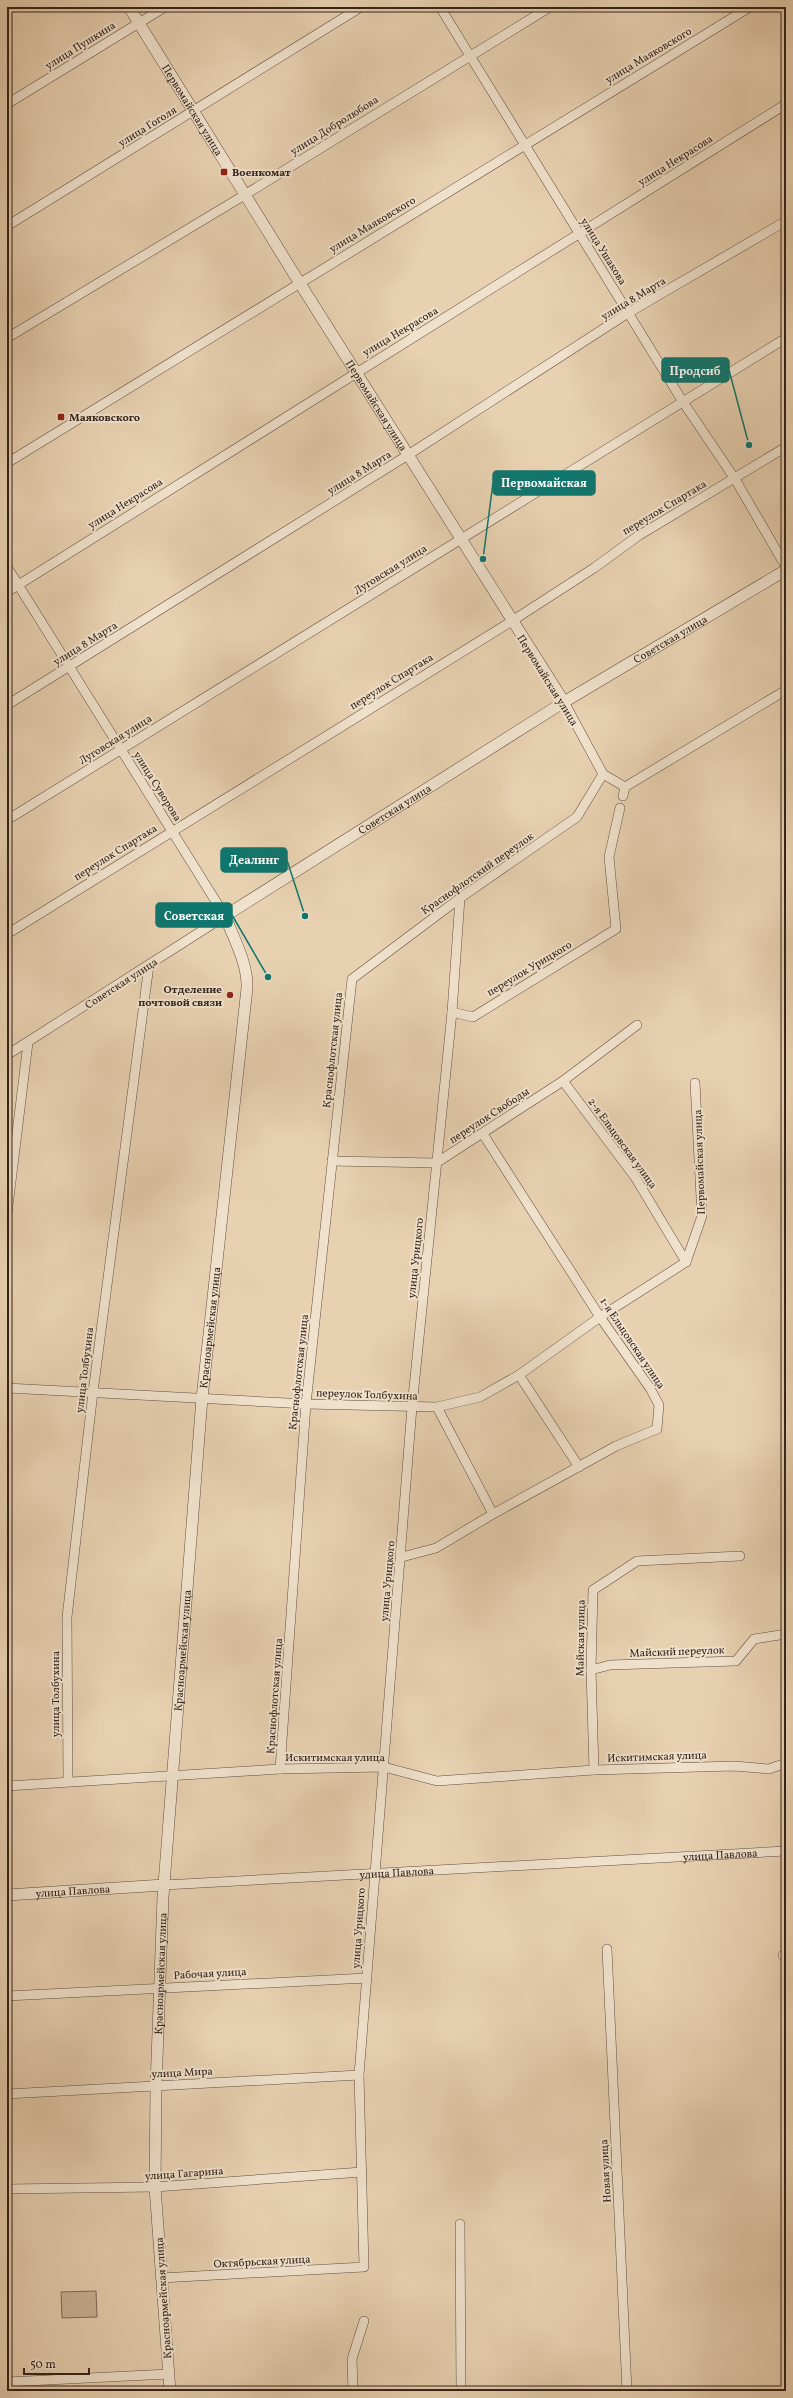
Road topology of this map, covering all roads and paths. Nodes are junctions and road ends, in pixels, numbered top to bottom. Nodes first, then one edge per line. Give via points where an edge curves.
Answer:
1 (129, 7) edge
2 (165, 7) edge
3 (361, 7) edge
4 (440, 7) edge
5 (550, 7) edge
6 (750, 7) edge
7 (139, 23) junction
8 (470, 56) junction
9 (7, 104) edge
10 (786, 104) edge
11 (193, 111) junction
12 (524, 145) junction
13 (245, 194) junction
14 (786, 221) edge
15 (7, 226) edge
16 (580, 235) junction
17 (299, 282) junction
18 (628, 313) junction
19 (7, 338) edge
20 (786, 338) edge
21 (356, 372) junction
22 (683, 402) junction
23 (786, 447) edge
24 (408, 455) junction
25 (7, 462) edge
26 (735, 479) junction
27 (460, 539) junction
28 (7, 567) edge
29 (786, 569) edge
30 (18, 585) junction
31 (7, 592) edge
32 (512, 621) junction
33 (69, 667) junction
34 (786, 690) edge
35 (564, 702) junction
36 (7, 705) edge
37 (121, 749) junction
38 (603, 774) junction
39 (625, 787) junction
40 (623, 796) dead end
41 (620, 808) dead end
42 (7, 820) edge
43 (171, 831) junction
44 (460, 898) junction
45 (225, 916) junction
46 (7, 934) edge
47 (150, 965) junction
48 (352, 979) joint
49 (452, 1012) junction
50 (637, 1025) dead end
51 (28, 1043) junction
52 (7, 1055) edge
53 (563, 1081) junction
54 (695, 1083) dead end
55 (483, 1134) junction
56 (332, 1161) junction
57 (436, 1163) junction
58 (7, 1214) edge
59 (686, 1262) junction
60 (600, 1317) junction
61 (519, 1375) junction
62 (7, 1388) edge
63 (93, 1392) junction
64 (202, 1398) junction
65 (306, 1404) junction
66 (412, 1407) junction
67 (437, 1407) junction
68 (579, 1467) junction
69 (493, 1514) junction
70 (740, 1556) dead end
71 (402, 1557) junction
72 (786, 1634) edge
73 (591, 1670) junction
74 (786, 1763) edge
75 (384, 1767) junction
76 (280, 1769) junction
77 (594, 1770) junction
78 (174, 1775) junction
79 (68, 1781) junction
80 (7, 1786) edge
81 (786, 1851) edge
82 (375, 1873) junction
83 (164, 1885) junction
84 (7, 1895) edge
85 (607, 1949) dead end
86 (367, 1978) junction
87 (159, 1987) junction
88 (7, 1996) edge
89 (359, 2075) junction
90 (156, 2086) junction
91 (7, 2094) edge
92 (362, 2172) junction
93 (154, 2187) junction
94 (7, 2189) edge
95 (460, 2224) dead end
96 (364, 2267) joint
97 (161, 2278) junction
98 (364, 2320) dead end
99 (169, 2374) junction
100 (7, 2382) edge
101 (170, 2391) edge
102 (353, 2391) edge
103 (461, 2391) edge
104 (626, 2391) edge

1 - 7 street, Первомайская улица
2 - 7 street, улица Пушкина
3 - 11 street, улица Гоголя
4 - 8 street, улица Ушакова
5 - 8 street, улица Добролюбова
6 - 12 street, улица Маяковского
7 - 9 street, улица Пушкина
7 - 11 street, Первомайская улица
8 - 12 street, улица Ушакова
8 - 13 street, улица Добролюбова
10 - 16 street, улица Некрасова
11 - 13 street, Первомайская улица
11 - 15 street, улица Гоголя
12 - 16 street, улица Ушакова
12 - 17 street, улица Маяковского
13 - 17 street, Первомайская улица
13 - 19 street, улица Добролюбова
14 - 18 street, улица 8 Марта
16 - 18 street, улица Ушакова
16 - 21 street, улица Некрасова
17 - 21 street, Первомайская улица
17 - 25 street, улица Маяковского
18 - 22 street, улица Ушакова
18 - 24 street, улица 8 Марта
20 - 22 street, Луговская улица
21 - 24 street, Первомайская улица
21 - 30 street, улица Некрасова
22 - 26 street, улица Ушакова
22 - 27 street, Луговская улица
23 - 26 street, переулок Спартака
24 - 27 street, Первомайская улица
24 - 33 street, улица 8 Марта
26 - 29 street, улица Ушакова
26 - 32 street, переулок Спартака via 638,536
27 - 32 street, Первомайская улица
27 - 37 street, Луговская улица
28 - 30 street, улица Суворова
29 - 35 street, Советская улица
30 - 31 street, улица Некрасова
30 - 33 street, улица Суворова
32 - 35 street, Первомайская улица
32 - 43 street, переулок Спартака
33 - 36 street, улица 8 Марта
33 - 37 street, улица Суворова
34 - 39 street
35 - 38 street, Первомайская улица
35 - 45 street, Советская улица
37 - 42 street, Луговская улица
37 - 43 street, улица Суворова
38 - 39 street
38 - 44 street, Краснофлотский переулок via 577,817
39 - 40 street
41 - 49 street, переулок Урицкого via 610,856 616,929 473,1017
43 - 45 street, улица Суворова
43 - 46 street, переулок Спартака
44 - 48 street, Краснофлотский переулок
44 - 49 street, улица Урицкого
45 - 47 street, Советская улица
45 - 64 street, Красноармейская улица via 247,979
47 - 51 street, Советская улица
47 - 63 street, улица Толбухина
48 - 56 street, Краснофлотская улица
49 - 57 street, улица Урицкого
50 - 53 street, переулок Свободы
51 - 52 street, Советская улица
51 - 58 street
53 - 55 street, переулок Свободы
53 - 59 street, 2-я Ельцовская улица via 635,1177
54 - 59 street, Первомайская улица via 702,1216
55 - 57 street, переулок Свободы
55 - 60 street, 1-я Ельцовская улица
56 - 57 street
56 - 65 street, Краснофлотская улица
57 - 66 street, улица Урицкого
59 - 60 street, переулок Толбухина
60 - 61 street, переулок Толбухина
60 - 68 street, 1-я Ельцовская улица via 659,1405 657,1429 616,1446
61 - 67 street, переулок Толбухина via 480,1397
61 - 68 street
62 - 63 street, переулок Толбухина
63 - 64 street, переулок Толбухина
63 - 79 street, улица Толбухина via 67,1616
64 - 65 street, переулок Толбухина
64 - 78 street, Красноармейская улица
65 - 66 street, переулок Толбухина
65 - 76 street, Краснофлотская улица
66 - 67 street, переулок Толбухина
66 - 71 street, улица Урицкого
67 - 69 street
68 - 69 street, 1-я Ельцовская улица
69 - 71 street, 1-я Ельцовская улица via 436,1548
70 - 73 street, Майская улица via 637,1561 593,1590
71 - 75 street, улица Урицкого
72 - 73 street, Майский переулок via 754,1639 736,1661 610,1665
73 - 77 street, Майская улица
74 - 77 street, Искитимская улица via 769,1769 734,1766
75 - 76 street, Искитимская улица
75 - 77 street, Искитимская улица via 437,1781
75 - 82 street, улица Урицкого
76 - 78 street, Искитимская улица
78 - 79 street, Искитимская улица
78 - 83 street, Красноармейская улица
79 - 80 street, Искитимская улица
81 - 82 street, улица Павлова
82 - 83 street, улица Павлова
82 - 86 street, улица Урицкого
83 - 84 street, улица Павлова
83 - 87 street, Красноармейская улица
85 - 104 street, Новая улица
86 - 87 street, Рабочая улица
86 - 89 street, улица Урицкого
87 - 88 street, Рабочая улица
87 - 90 street, Красноармейская улица
89 - 90 street, улица Мира
89 - 92 street, улица Урицкого
90 - 91 street, улица Мира
90 - 93 street, Красноармейская улица
92 - 93 street, улица Гагарина
92 - 96 street, улица Урицкого
93 - 94 street, улица Гагарина
93 - 97 street, Красноармейская улица
95 - 103 street
96 - 97 street, Октябрьская улица
97 - 99 street, Красноармейская улица
98 - 102 street via 352,2359
99 - 100 street
99 - 101 street, Красноармейская улица

